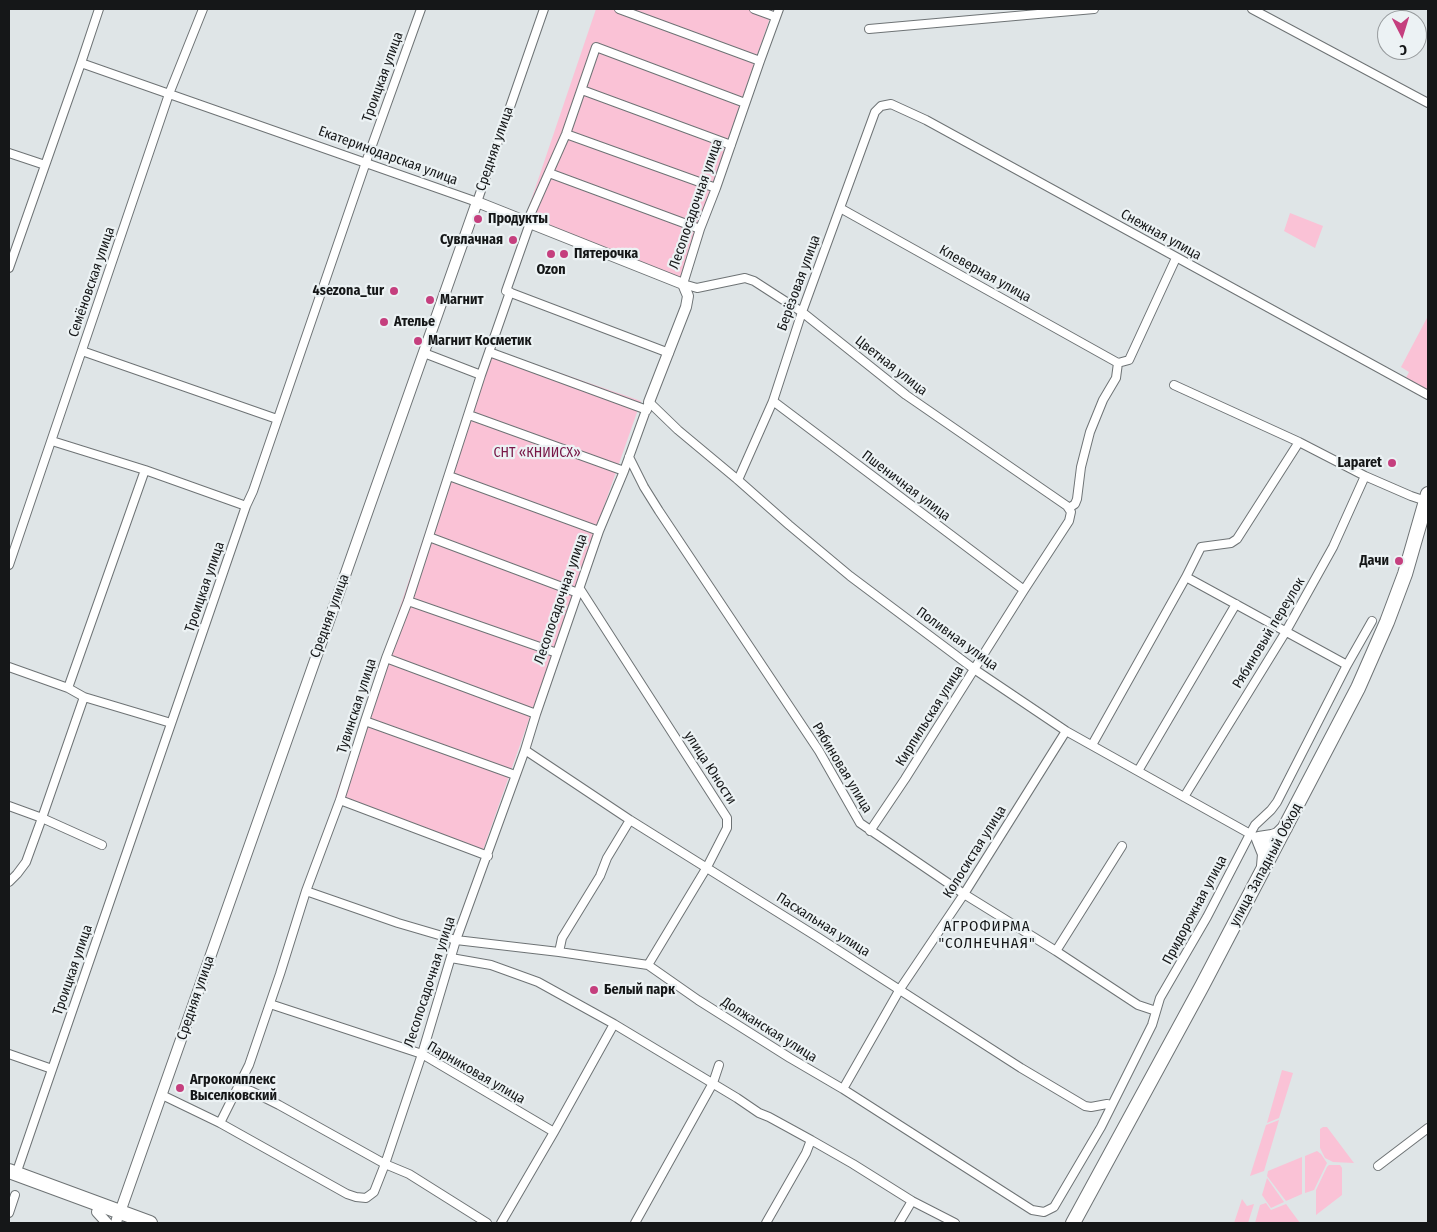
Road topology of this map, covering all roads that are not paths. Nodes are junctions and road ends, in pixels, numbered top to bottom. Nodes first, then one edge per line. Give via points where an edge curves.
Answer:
1 (99, 9) edge
2 (203, 9) edge
3 (421, 9) edge
4 (544, 9) edge
5 (619, 9) edge
6 (754, 9) edge
7 (1094, 9) edge
8 (1252, 9) edge
9 (778, 13) edge
10 (869, 29) dead end
11 (760, 61) junction
12 (81, 63) junction
13 (582, 90) junction
14 (169, 94) junction
15 (745, 103) junction
16 (1428, 103) edge
17 (891, 104) joint
18 (566, 134) junction
19 (731, 145) junction
20 (9, 153) edge
21 (366, 162) junction
22 (45, 165) junction
23 (550, 173) junction
24 (716, 188) junction
25 (477, 202) junction
26 (840, 208) junction
27 (528, 222) junction
28 (700, 229) junction
29 (1176, 258) junction
30 (9, 268) edge
31 (683, 284) junction
32 (508, 291) junction
33 (802, 312) junction
34 (82, 351) junction
35 (489, 352) junction
36 (424, 353) junction
37 (669, 353) junction
38 (1118, 363) junction
39 (481, 374) junction
40 (1174, 385) dead end
41 (1428, 396) edge
42 (772, 401) junction
43 (648, 406) junction
44 (469, 415) junction
45 (277, 419) junction
46 (52, 441) junction
47 (1299, 442) junction
48 (629, 456) junction
49 (145, 470) junction
50 (624, 471) junction
51 (449, 476) junction
52 (1365, 476) junction
53 (738, 480) junction
54 (1427, 497) edge
55 (246, 506) junction
56 (1070, 510) junction
57 (1428, 524) edge
58 (599, 531) junction
59 (428, 537) junction
60 (9, 565) edge
61 (1186, 577) junction
62 (1024, 590) junction
63 (579, 591) junction
64 (408, 601) junction
65 (1236, 604) junction
66 (1372, 621) dead end
67 (1285, 633) junction
68 (558, 653) junction
69 (386, 658) junction
70 (1347, 665) junction
71 (9, 667) edge
72 (974, 669) junction
73 (68, 688) junction
74 (84, 697) junction
75 (536, 714) junction
76 (365, 721) junction
77 (171, 723) junction
78 (1066, 731) junction
79 (1092, 745) junction
80 (525, 750) junction
81 (1138, 771) junction
82 (515, 775) junction
83 (1184, 797) junction
84 (340, 800) junction
85 (9, 806) edge
86 (42, 818) junction
87 (630, 820) junction
88 (1287, 825) junction
89 (870, 831) junction
90 (1254, 836) junction
91 (102, 845) dead end
92 (1122, 846) dead end
93 (1279, 849) junction
94 (488, 856) junction
95 (707, 867) junction
96 (1264, 870) junction
97 (9, 882) edge
98 (306, 891) junction
99 (964, 894) junction
100 (456, 940) junction
101 (1056, 951) junction
102 (559, 952) junction
103 (451, 958) junction
104 (648, 966) junction
105 (900, 989) junction
106 (270, 1004) junction
107 (1156, 1010) junction
108 (614, 1024) junction
109 (9, 1054) edge
110 (422, 1054) junction
111 (719, 1065) dead end
112 (52, 1069) junction
113 (713, 1083) junction
114 (238, 1087) junction
115 (843, 1089) junction
116 (162, 1095) junction
117 (1111, 1105) junction
118 (220, 1123) junction
119 (1428, 1128) edge
120 (554, 1132) junction
121 (811, 1140) junction
122 (385, 1164) junction
123 (1378, 1166) dead end
124 (11, 1175) edge
125 (15, 1195) dead end
126 (912, 1201) junction
127 (1044, 1212) joint
128 (9, 1213) edge
129 (118, 1220) edge
130 (150, 1223) edge
131 (487, 1223) edge
132 (502, 1223) edge
133 (635, 1223) edge
134 (766, 1223) edge
135 (899, 1223) edge
136 (955, 1223) edge
137 (1073, 1223) edge
138 (1080, 1223) edge

1 - 12 street
2 - 14 street, Семёновская улица
3 - 21 street, Троицкая улица
4 - 25 street, Средняя улица
5 - 11 street
6 - 9 street
7 - 10 street
8 - 16 street
9 - 11 street, Лесопосадочная улица
11 - 15 street, Лесопосадочная улица
12 - 14 street, Екатеринодарская улица
12 - 22 street
13 - 15 street, Тувинская улица via 596,47
13 - 18 street, Тувинская улица
13 - 19 street
14 - 21 street, Екатеринодарская улица
14 - 34 street, Семёновская улица
15 - 19 street, Лесопосадочная улица
17 - 26 street, Берёзовая улица via 881,106 875,112
17 - 29 street, Снежная улица via 926,120
18 - 23 street, Тувинская улица
18 - 24 street
19 - 24 street, Лесопосадочная улица
20 - 22 street
21 - 25 street, Екатеринодарская улица
21 - 45 street, Троицкая улица
22 - 30 street
23 - 27 street, Тувинская улица
23 - 28 street
24 - 28 street, Лесопосадочная улица
25 - 27 street, Екатеринодарская улица
25 - 36 street, Средняя улица
26 - 33 street, Берёзовая улица
26 - 38 street, Клеверная улица
27 - 31 street, Екатеринодарская улица
27 - 32 street, Тувинская улица
28 - 31 street, Лесопосадочная улица
29 - 38 street via 1129,360
29 - 41 street, Снежная улица
31 - 33 street, Цветная улица via 698,288 745,278
31 - 37 street, Лесопосадочная улица via 688,296 686,307
32 - 35 street, Тувинская улица
32 - 37 street
33 - 42 street, Берёзовая улица
33 - 56 street, Цветная улица via 906,396
34 - 45 street
34 - 46 street, Семёновская улица
35 - 39 street, Тувинская улица
35 - 43 street
36 - 39 street
36 - 116 street, Средняя улица
37 - 43 street, Лесопосадочная улица
38 - 56 street, Кирпильская улица via 1116,378 1090,432 1077,499
39 - 44 street, Тувинская улица
40 - 47 street
42 - 53 street, Берёзовая улица
42 - 62 street, Пшеничная улица
43 - 48 street, Лесопосадочная улица
43 - 53 street, Поливная улица
44 - 50 street
44 - 51 street, Тувинская улица
45 - 55 street, Троицкая улица
46 - 49 street
46 - 60 street, Семёновская улица
47 - 52 street
47 - 61 street via 1237,540 1201,547
48 - 50 street, Лесопосадочная улица
48 - 89 street, Рябиновая улица via 659,511 819,751 860,823
49 - 55 street
49 - 73 street
50 - 58 street, Лесопосадочная улица
51 - 58 street
51 - 59 street, Тувинская улица
52 - 54 street via 1411,496
52 - 67 street, Рябиновый переулок via 1333,547
53 - 72 street, Поливная улица via 850,576
54 - 88 highway, улица Западный Обход via 1405,574 1366,672
55 - 77 street, Троицкая улица
56 - 62 street, Кирпильская улица via 1069,521
57 - 93 highway, улица Западный Обход via 1413,575 1365,691
58 - 63 street, Лесопосадочная улица
59 - 63 street
59 - 64 street, Тувинская улица
61 - 65 street
61 - 79 street
62 - 72 street, Кирпильская улица
63 - 68 street, Лесопосадочная улица
63 - 95 street, улица Юности via 727,818 727,828
64 - 68 street
64 - 69 street, Тувинская улица
65 - 67 street
65 - 81 street
66 - 70 street, Придорожная улица
67 - 70 street
67 - 83 street, Рябиновый переулок
68 - 75 street, Лесопосадочная улица
69 - 75 street
69 - 76 street, Тувинская улица
70 - 90 street, Придорожная улица via 1277,802 1255,825
71 - 73 street
72 - 78 street, Поливная улица
72 - 89 street, Кирпильская улица
73 - 74 street
74 - 77 street
74 - 86 street
75 - 80 street, Лесопосадочная улица
76 - 82 street
76 - 84 street, Тувинская улица
77 - 112 street, Троицкая улица
78 - 79 street, Поливная улица
78 - 99 street, Колосистая улица
79 - 81 street, Поливная улица
80 - 82 street, Лесопосадочная улица
80 - 87 street, Пасхальная улица
81 - 83 street, Поливная улица
82 - 94 street, Лесопосадочная улица
83 - 90 street, Поливная улица
84 - 94 street
84 - 98 street, Тувинская улица
85 - 86 street
86 - 91 street
86 - 97 street via 26,862
87 - 95 street, Пасхальная улица
87 - 102 street via 562,938
88 - 90 highway via 1278,835
88 - 93 highway, улица Западный Обход
89 - 99 street, Рябиновая улица
90 - 93 street, Поливная улица
90 - 96 highway via 1265,854
90 - 107 street, Придорожная улица
92 - 101 street
93 - 96 highway, улица Западный Обход
93 - 138 highway, улица Западный Обход
94 - 100 street, Лесопосадочная улица
95 - 104 street, улица Юности
95 - 105 street, Пасхальная улица
96 - 137 highway, улица Западный Обход
98 - 100 street, Должанская улица
98 - 106 street, Тувинская улица
99 - 101 street, Рябиновая улица
99 - 105 street, Колосистая улица
100 - 102 street, Должанская улица
100 - 103 street, Лесопосадочная улица
101 - 107 street, Рябиновая улица via 1138,1005
102 - 104 street, Должанская улица
103 - 108 street via 517,973
103 - 110 street, Лесопосадочная улица
104 - 115 street, Должанская улица via 773,1048
105 - 115 street, Колосистая улица
105 - 117 street, Пасхальная улица via 1085,1106
106 - 110 street, Парниковая улица
106 - 114 street, Тувинская улица
107 - 117 street, Придорожная улица via 1152,1025
108 - 113 street
108 - 120 street
109 - 112 street
110 - 120 street, Парниковая улица
110 - 122 street, Лесопосадочная улица
111 - 113 street
112 - 124 street, Троицкая улица
113 - 121 street via 759,1113
113 - 133 street
114 - 118 street, Тувинская улица
114 - 122 street via 279,1105
115 - 127 street, Должанская улица via 1032,1210
116 - 118 street
116 - 129 street, Средняя улица
117 - 127 street, Придорожная улица via 1054,1207
118 - 122 street, Лесопосадочная улица via 356,1197 366,1198 374,1192
119 - 123 street
120 - 132 street
121 - 126 street
121 - 134 street
122 - 131 street via 409,1174
124 - 129 highway
124 - 129 highway
125 - 128 street
126 - 135 street
126 - 136 street
129 - 130 highway

